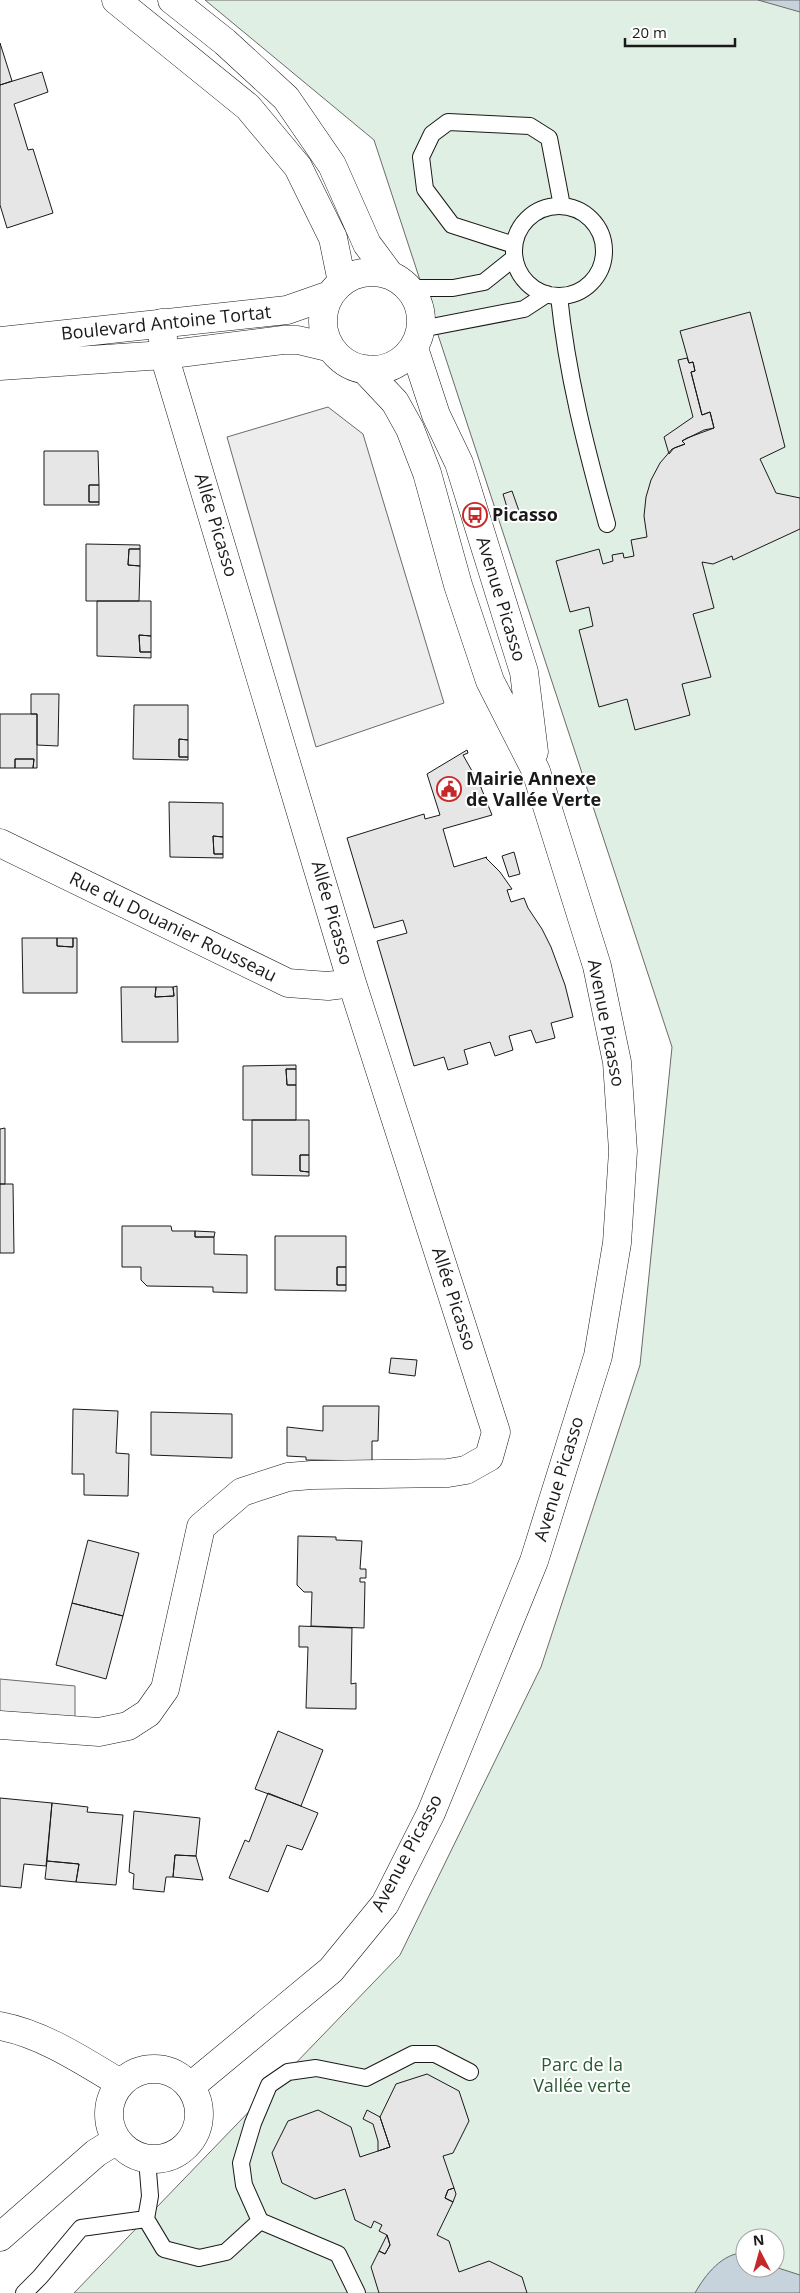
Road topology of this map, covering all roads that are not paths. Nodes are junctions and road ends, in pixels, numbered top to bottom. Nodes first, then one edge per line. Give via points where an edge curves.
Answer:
1 (116, 0) edge
2 (172, 0) edge
3 (562, 206) junction
4 (514, 252) junction
5 (400, 281) junction
6 (336, 289) junction
7 (553, 295) junction
8 (162, 323) junction
9 (418, 338) junction
10 (0, 341) edge
11 (331, 348) junction
12 (164, 355) junction
13 (0, 366) edge
14 (364, 369) junction
15 (608, 524) dead end
16 (536, 771) junction
17 (0, 843) edge
18 (352, 983) junction
19 (0, 1725) edge
20 (0, 2026) edge
21 (470, 2072) dead end
22 (120, 2084) junction
23 (191, 2086) junction
24 (117, 2140) junction
25 (147, 2159) junction
26 (146, 2220) junction
27 (260, 2221) junction
28 (0, 2236) edge
29 (24, 2293) edge
30 (357, 2293) edge

1 - 6 street via 248,107 298,167 333,238
2 - 5 street via 225,42 286,98 332,165 367,244
3 - 4 lane via 540,210 522,224
3 - 4 lane via 549,138 530,126 448,122 432,134 421,157 424,189 452,225
3 - 7 lane via 577,209 600,230 604,245 603,261 587,286 574,294
4 - 5 lane via 484,282 454,288
4 - 7 lane via 520,274 532,287
5 - 6 street via 373,272 356,274
5 - 9 street via 417,300 421,314
6 - 8 street, Boulevard Antoine Tortat via 287,310
6 - 11 street via 324,308 325,336
7 - 9 lane via 524,308
7 - 15 lane via 583,439
8 - 10 street, Boulevard Antoine Tortat
8 - 12 street, Allée Picasso
9 - 14 street via 404,358 392,366
9 - 16 street, Avenue Picasso via 436,415 459,463 524,672
11 - 12 street, Boulevard Antoine Tortat via 298,340 282,340
11 - 14 street via 351,366
12 - 13 street, Boulevard Antoine Tortat
12 - 18 street, Allée Picasso
14 - 16 street, Avenue Picasso via 395,402 410,429 427,473 458,584 490,681
16 - 23 street, Avenue Picasso via 597,966 617,1062 623,1151 618,1234 598,1356 534,1561 431,1813 385,1904 331,1970
17 - 18 street, Rue du Douanier Rousseau via 288,983 328,986
18 - 19 street, Allée Picasso via 496,1432 489,1457 466,1470 288,1477 242,1492 201,1527 166,1689 148,1712 128,1726 99,1732
20 - 22 street via 71,2054
21 - 27 lane via 435,2054 413,2054 366,2078 316,2068 288,2072 269,2085 240,2163 244,2185
22 - 23 street via 138,2070 157,2068 177,2074
22 - 24 street via 109,2104 109,2125
23 - 25 street via 200,2106 199,2125 191,2139 169,2157
24 - 25 street via 130,2152
24 - 28 street via 96,2153
25 - 26 lane via 150,2196
26 - 27 lane via 164,2249 199,2258 226,2252
26 - 29 lane via 81,2228
27 - 30 lane via 338,2254

